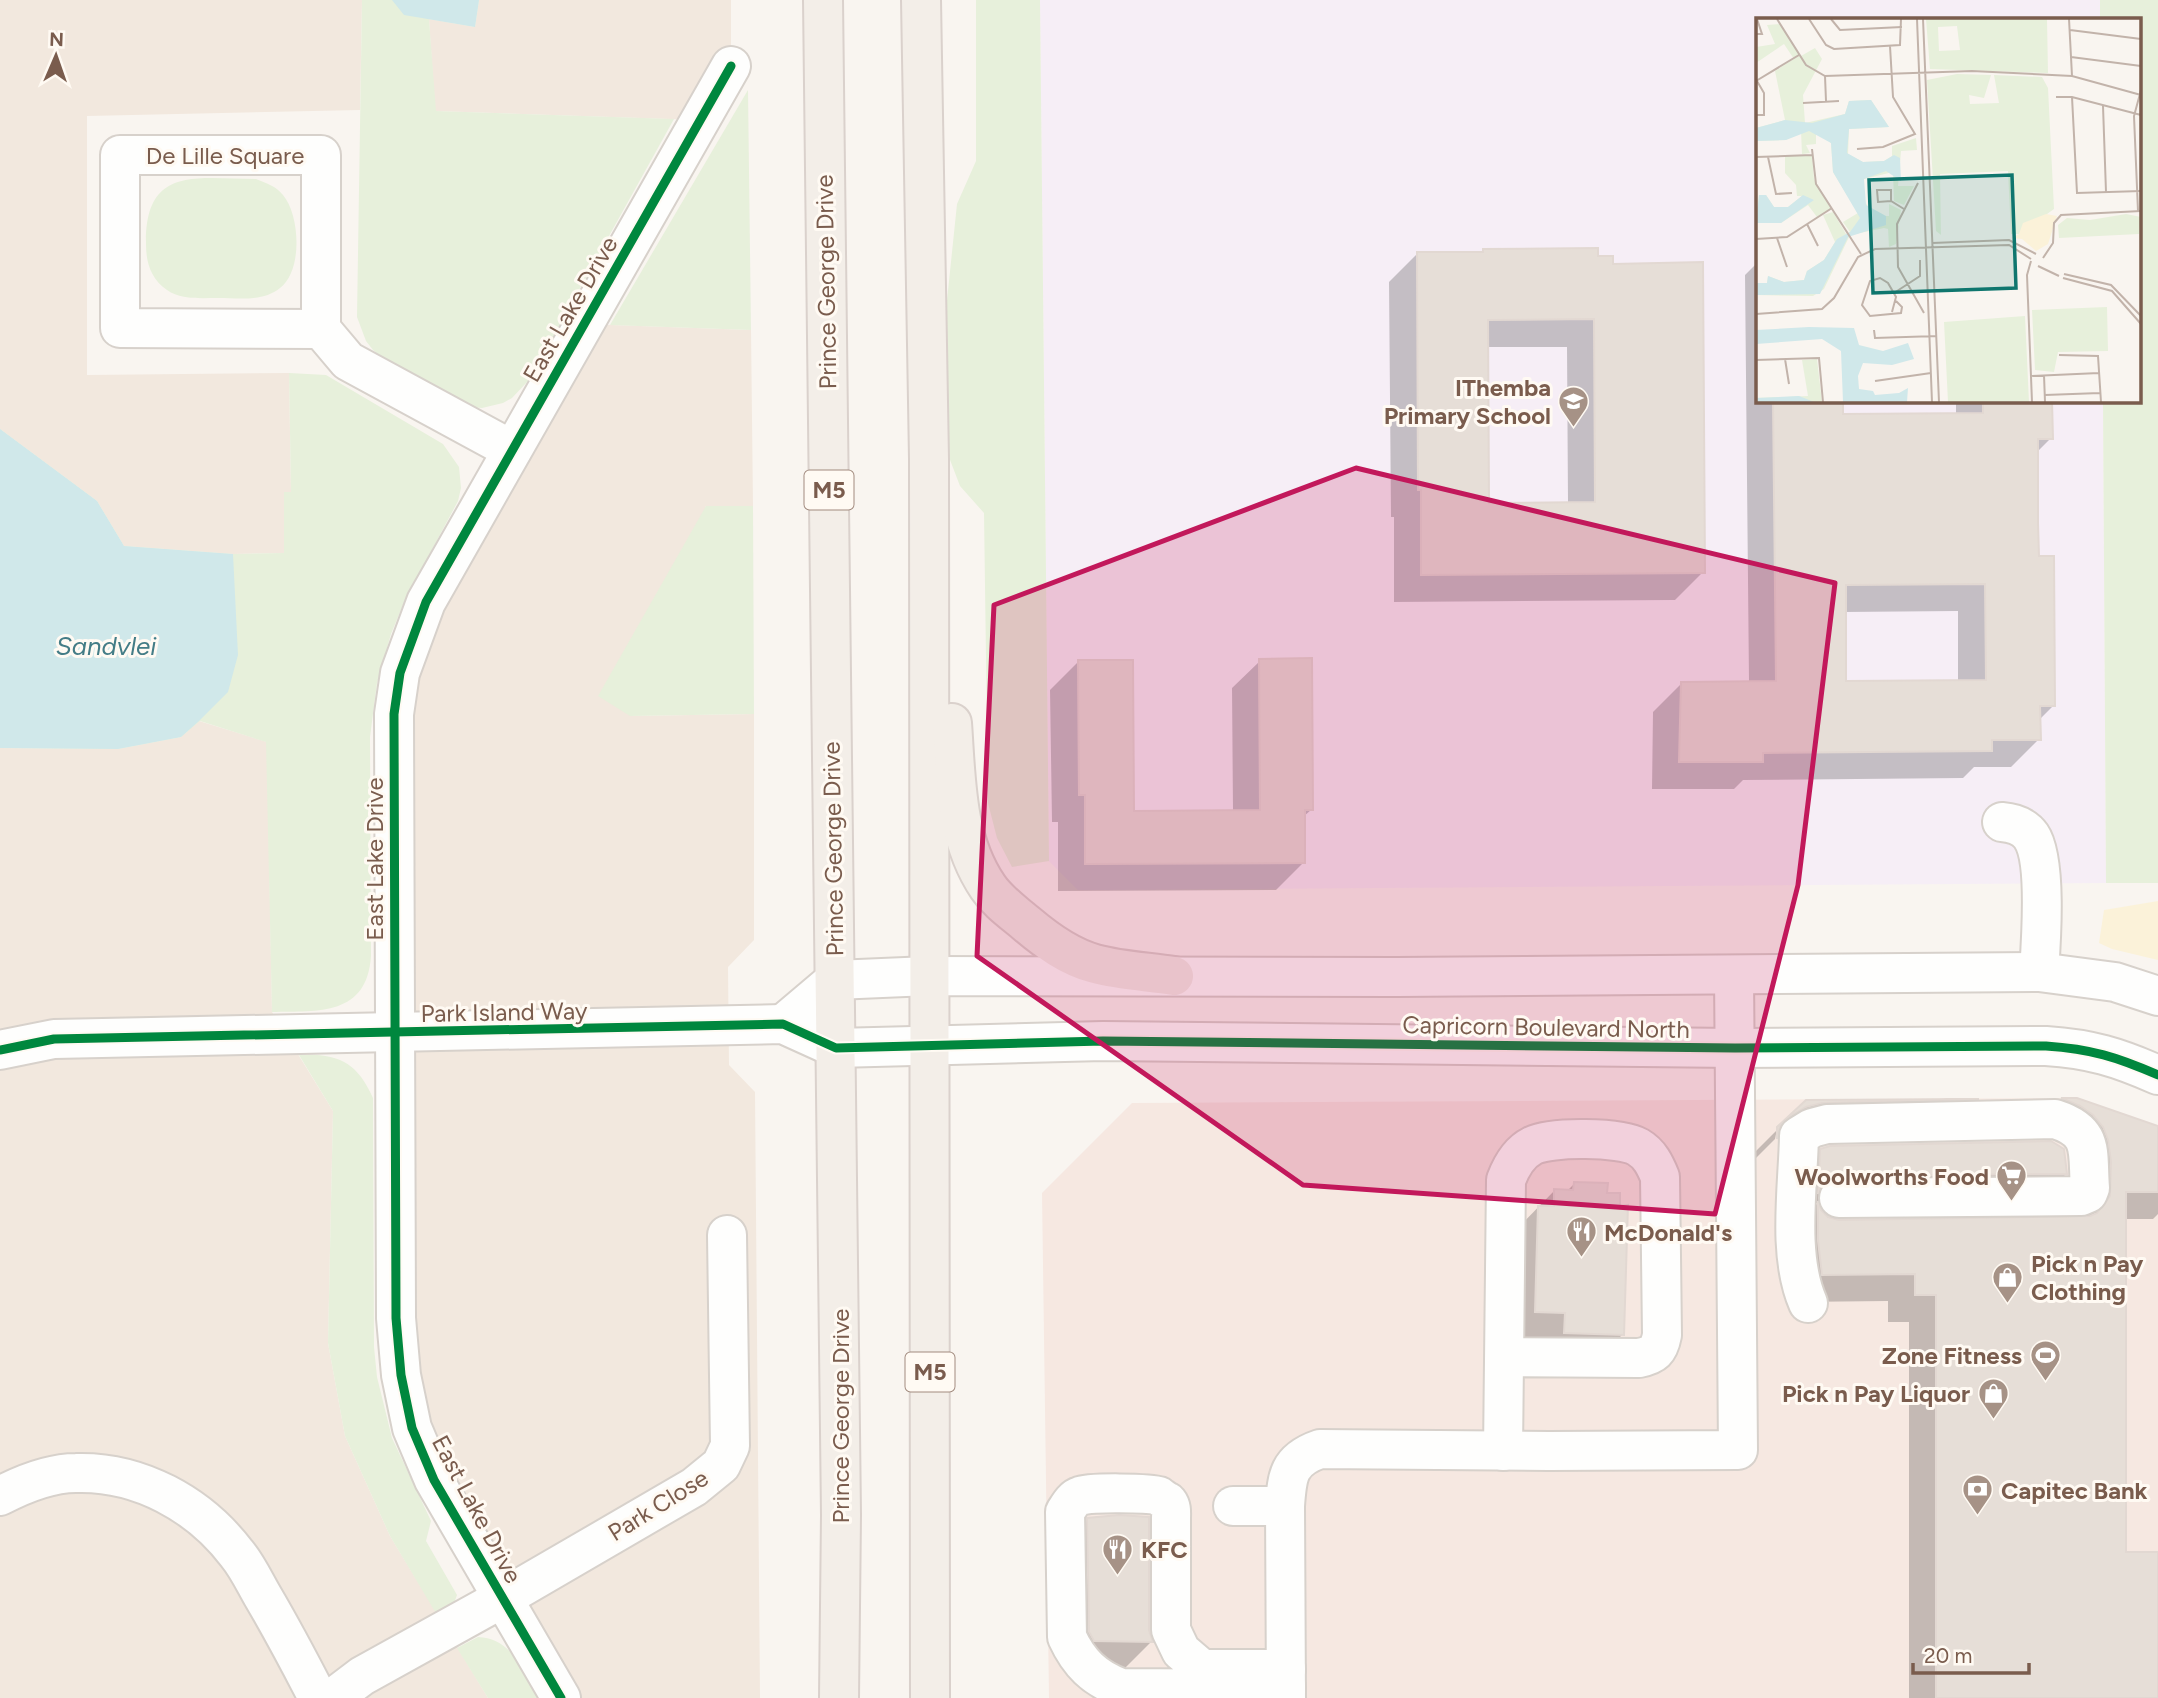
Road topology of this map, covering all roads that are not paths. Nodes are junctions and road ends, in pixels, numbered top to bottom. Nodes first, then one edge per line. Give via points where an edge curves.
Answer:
1 (822, 0) edge
2 (921, 0) edge
3 (731, 66) dead end
4 (321, 329) junction
5 (512, 450) junction
6 (929, 459) junction
7 (2002, 822) dead end
8 (2039, 972) junction
9 (1734, 975) junction
10 (929, 976) junction
11 (1174, 976) junction
12 (835, 980) junction
13 (2156, 994) edge
14 (783, 1024) junction
15 (395, 1033) junction
16 (929, 1045) junction
17 (836, 1048) junction
18 (1735, 1048) junction
19 (0, 1050) edge
20 (2158, 1075) edge
21 (1839, 1198) dead end
22 (727, 1235) dead end
23 (1808, 1303) dead end
24 (1506, 1357) junction
25 (1503, 1451) junction
26 (0, 1496) edge
27 (1233, 1506) dead end
28 (1285, 1506) junction
29 (503, 1598) junction
30 (1286, 1685) edge
31 (318, 1698) edge
32 (333, 1698) edge
33 (561, 1698) edge
34 (839, 1698) edge
35 (930, 1698) edge

1 - 12 main road, Prince George Drive / M5
2 - 6 main road, M5
3 - 5 street, East Lake Drive
4 - 4 street, De Lille Square via 321,155 120,155 120,328
4 - 5 street via 348,361
5 - 15 street, East Lake Drive via 426,601 400,673 393,762
6 - 10 main road, M5
6 - 11 main road via 957,792 972,856 998,900 1048,942 1095,964
7 - 8 street via 2023,828 2038,854
8 - 9 street, Capricorn Boulevard North
8 - 13 street, Capricorn Boulevard North via 2115,982
9 - 11 street, Capricorn Boulevard North
9 - 18 street
10 - 11 street, Capricorn Boulevard North
10 - 12 street, Capricorn Boulevard North
10 - 16 main road, M5
12 - 14 street
12 - 17 main road, Prince George Drive / M5
14 - 15 street, Park Island Way
14 - 17 street, Park Island Way
15 - 19 street, Park Island Way via 54,1039
15 - 29 street, East Lake Drive via 396,1318 401,1376 412,1428 434,1480
16 - 17 street, Capricorn Boulevard North
16 - 18 street, Capricorn Boulevard North via 1103,1041
16 - 35 main road, M5
17 - 34 main road, Prince George Drive / M5 via 842,1515
18 - 20 street, Capricorn Boulevard North via 2046,1046 2113,1056
18 - 25 street via 1738,1450
21 - 23 street via 2081,1196 2090,1188 2085,1138 2079,1129 2055,1119 1812,1128 1799,1136 1796,1248 1801,1288
22 - 29 street, Park Close via 730,1446 721,1465 694,1487
24 - 24 street via 1506,1180 1512,1167 1532,1146 1550,1140 1626,1142 1640,1149 1653,1161 1660,1177 1660,1347 1639,1358
24 - 25 street
25 - 28 street via 1320,1449 1306,1454 1291,1469
26 - 31 street via 31,1481 74,1472 110,1474 176,1499 213,1525 239,1555
27 - 28 street
28 - 30 street
29 - 32 street, Park Close via 362,1676
29 - 33 street, East Lake Drive
30 - 30 street via 1286,1689 1235,1690 1121,1688 1087,1669 1068,1637 1065,1512 1072,1502 1093,1494 1159,1496 1168,1502 1171,1630 1181,1651 1202,1669

